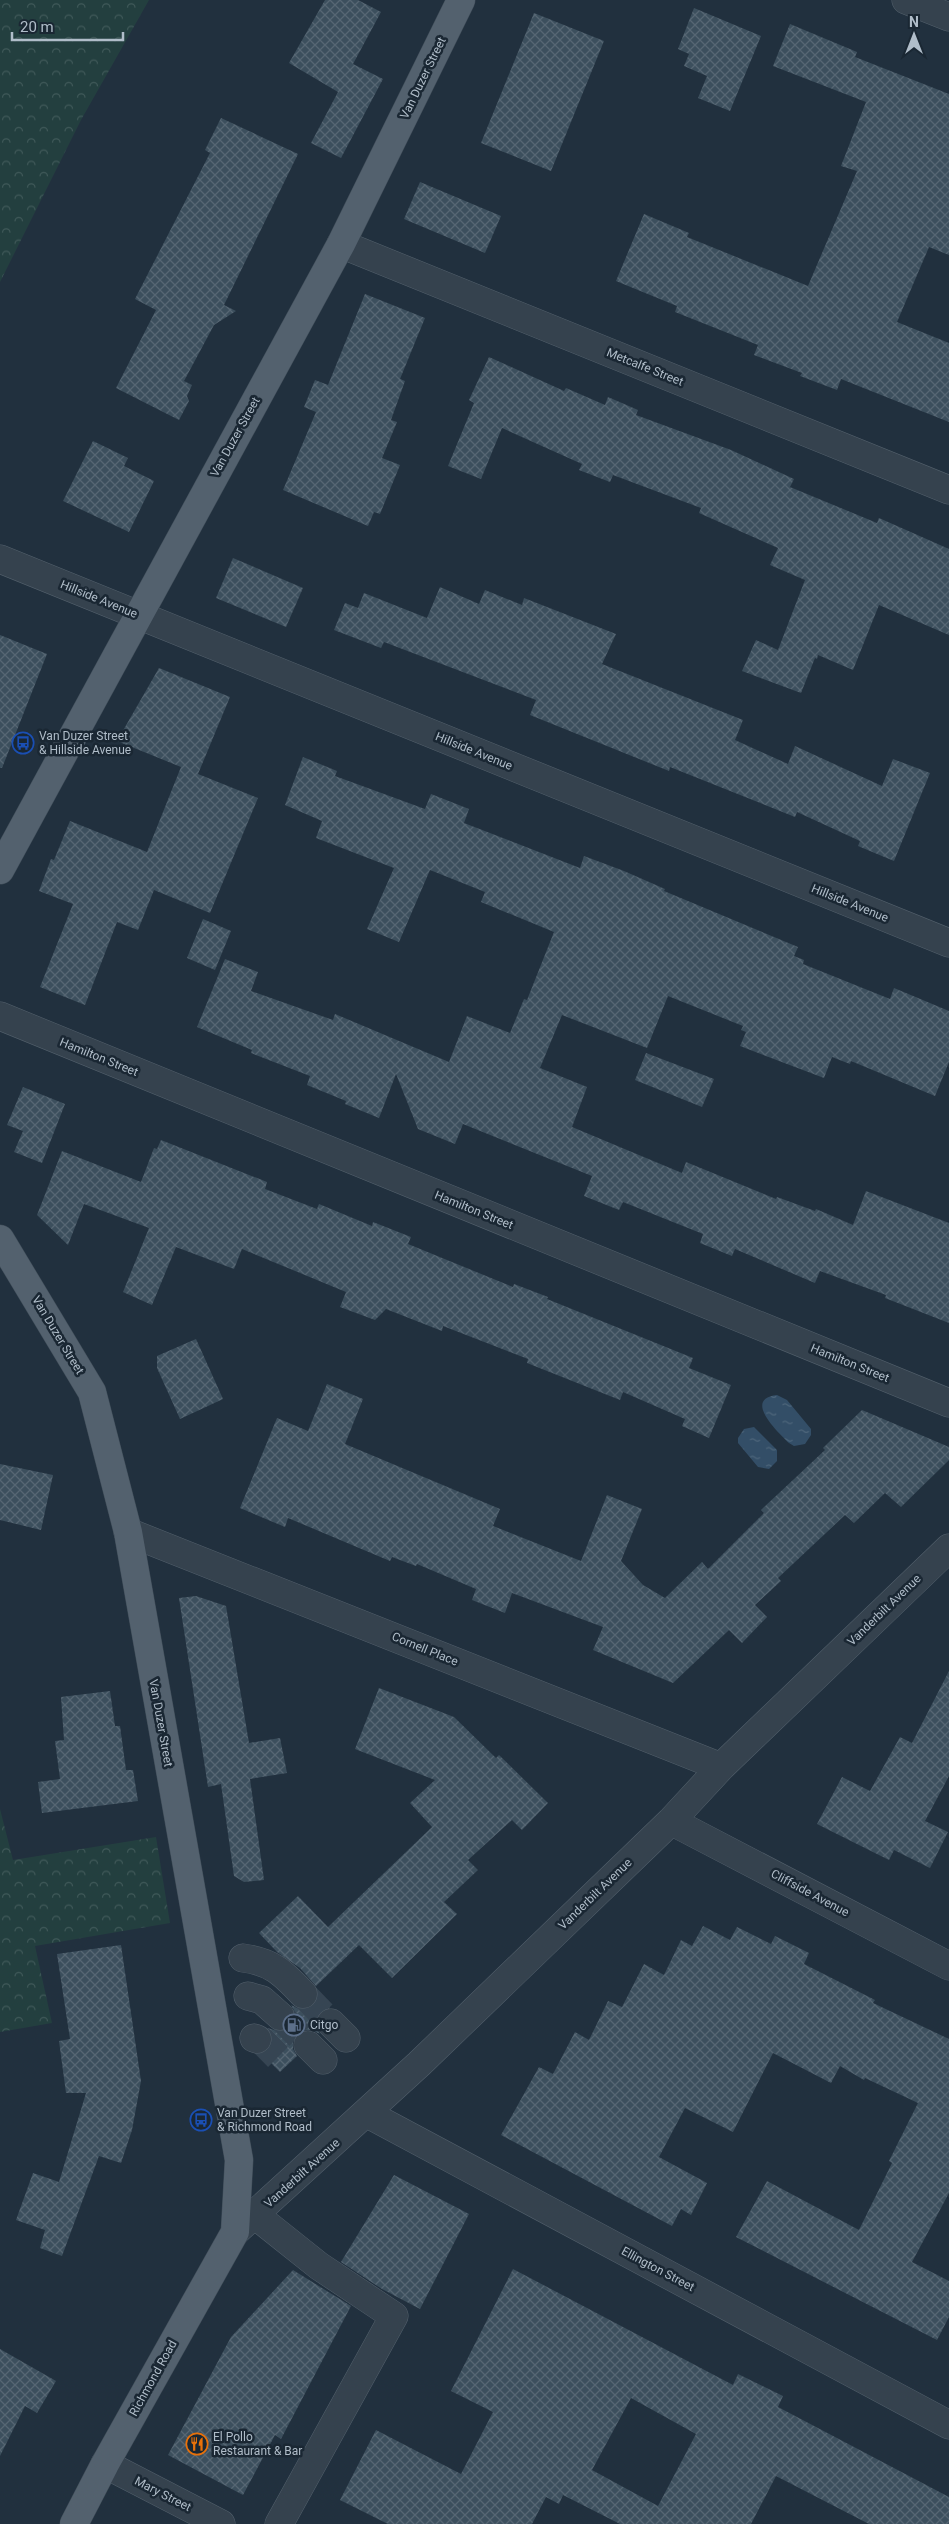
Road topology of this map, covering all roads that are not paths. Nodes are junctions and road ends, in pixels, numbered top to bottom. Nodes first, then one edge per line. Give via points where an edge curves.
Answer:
1 (461, 0) edge
2 (906, 0) edge
3 (949, 17) edge
4 (341, 244) junction
5 (949, 490) edge
6 (0, 559) edge
7 (139, 616) junction
8 (1, 866) edge
9 (949, 944) edge
10 (0, 1016) edge
11 (0, 1239) edge
12 (949, 1403) edge
13 (128, 1532) junction
14 (949, 1548) edge
15 (721, 1767) junction
16 (671, 1821) junction
17 (243, 1958) dead end
18 (949, 1966) edge
19 (303, 1994) tunnel mouth
20 (248, 1996) dead end
21 (280, 2016) tunnel mouth
22 (366, 2114) junction
23 (255, 2215) junction
24 (235, 2232) junction
25 (949, 2425) edge
26 (105, 2464) junction
27 (74, 2524) edge
28 (222, 2524) edge
29 (279, 2524) edge

1 - 4 main road, Van Duzer Street
2 - 3 street
4 - 5 street, Metcalfe Street
4 - 7 main road, Van Duzer Street
6 - 7 street, Hillside Avenue
7 - 8 main road, Van Duzer Street
7 - 9 street, Hillside Avenue
10 - 12 street, Hamilton Street
11 - 13 main road, Van Duzer Street via 92,1392
13 - 15 street, Cornell Place
13 - 24 main road, Van Duzer Street via 239,2160
14 - 15 street, Vanderbilt Avenue
15 - 16 street, Vanderbilt Avenue
16 - 18 street, Cliffside Avenue
16 - 22 street, Vanderbilt Avenue
17 - 19 street via 272,1965
20 - 21 street via 262,2000
22 - 23 street, Vanderbilt Avenue
22 - 25 street, Ellington Street
23 - 24 street, Vanderbilt Avenue
23 - 29 street via 318,2266 394,2316
24 - 26 main road, Richmond Road
26 - 27 main road, Richmond Road
26 - 28 street, Mary Street

